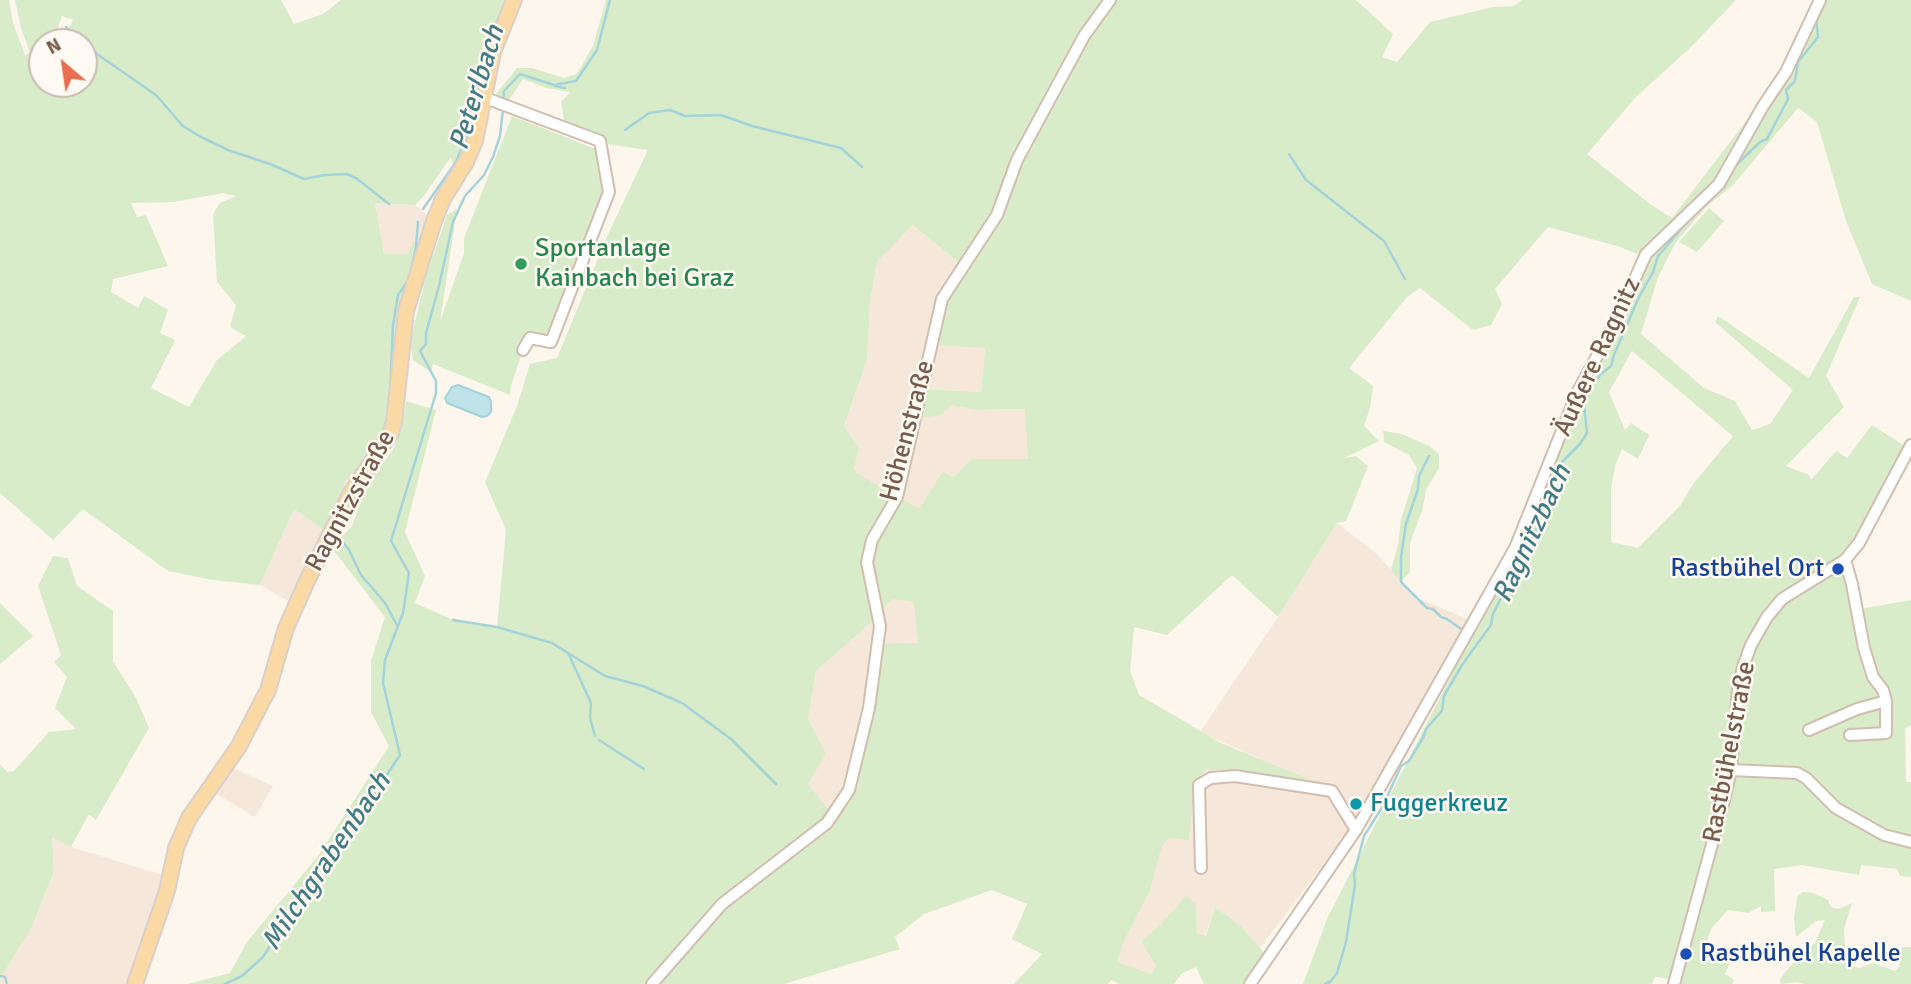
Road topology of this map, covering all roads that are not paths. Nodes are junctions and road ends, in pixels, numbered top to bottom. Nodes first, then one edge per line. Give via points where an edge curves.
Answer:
1 (514, 0) edge
2 (1110, 0) edge
3 (1820, 0) edge
4 (483, 97) junction
5 (523, 350) dead end
6 (1911, 445) edge
7 (1845, 559) junction
8 (1886, 701) junction
9 (1809, 730) dead end
10 (1850, 735) dead end
11 (1731, 769) junction
12 (1356, 830) junction
13 (1911, 842) edge
14 (1201, 868) dead end
15 (135, 984) edge
16 (652, 984) edge
17 (1250, 984) edge
18 (1674, 984) edge

1 - 4 main road, Ragnitzstraße via 493,52
2 - 16 street, Höhenstraße via 1084,36 1017,160 997,215 942,299 897,497 872,540 867,562 880,626 869,708 849,790 827,823 722,904
3 - 12 street, Äußere Ragnitz via 1786,72 1719,184 1646,254 1577,393 1516,548
4 - 5 street via 600,141 609,192 551,342 530,338
4 - 15 main road, Ragnitzstraße via 475,141 434,221 406,311 391,433 351,492 307,581 286,628 268,690 239,746 189,818
6 - 7 street, Rastbühelstraße via 1859,543
7 - 8 street via 1864,648
7 - 11 street, Rastbühelstraße via 1782,599 1761,626 1738,690
8 - 9 street
8 - 10 street via 1886,733
11 - 13 street via 1797,773 1836,808 1884,835
11 - 18 street, Rastbühelstraße
12 - 14 street via 1332,791 1236,776 1211,778 1199,785
12 - 17 street, Äußere Ragnitz

